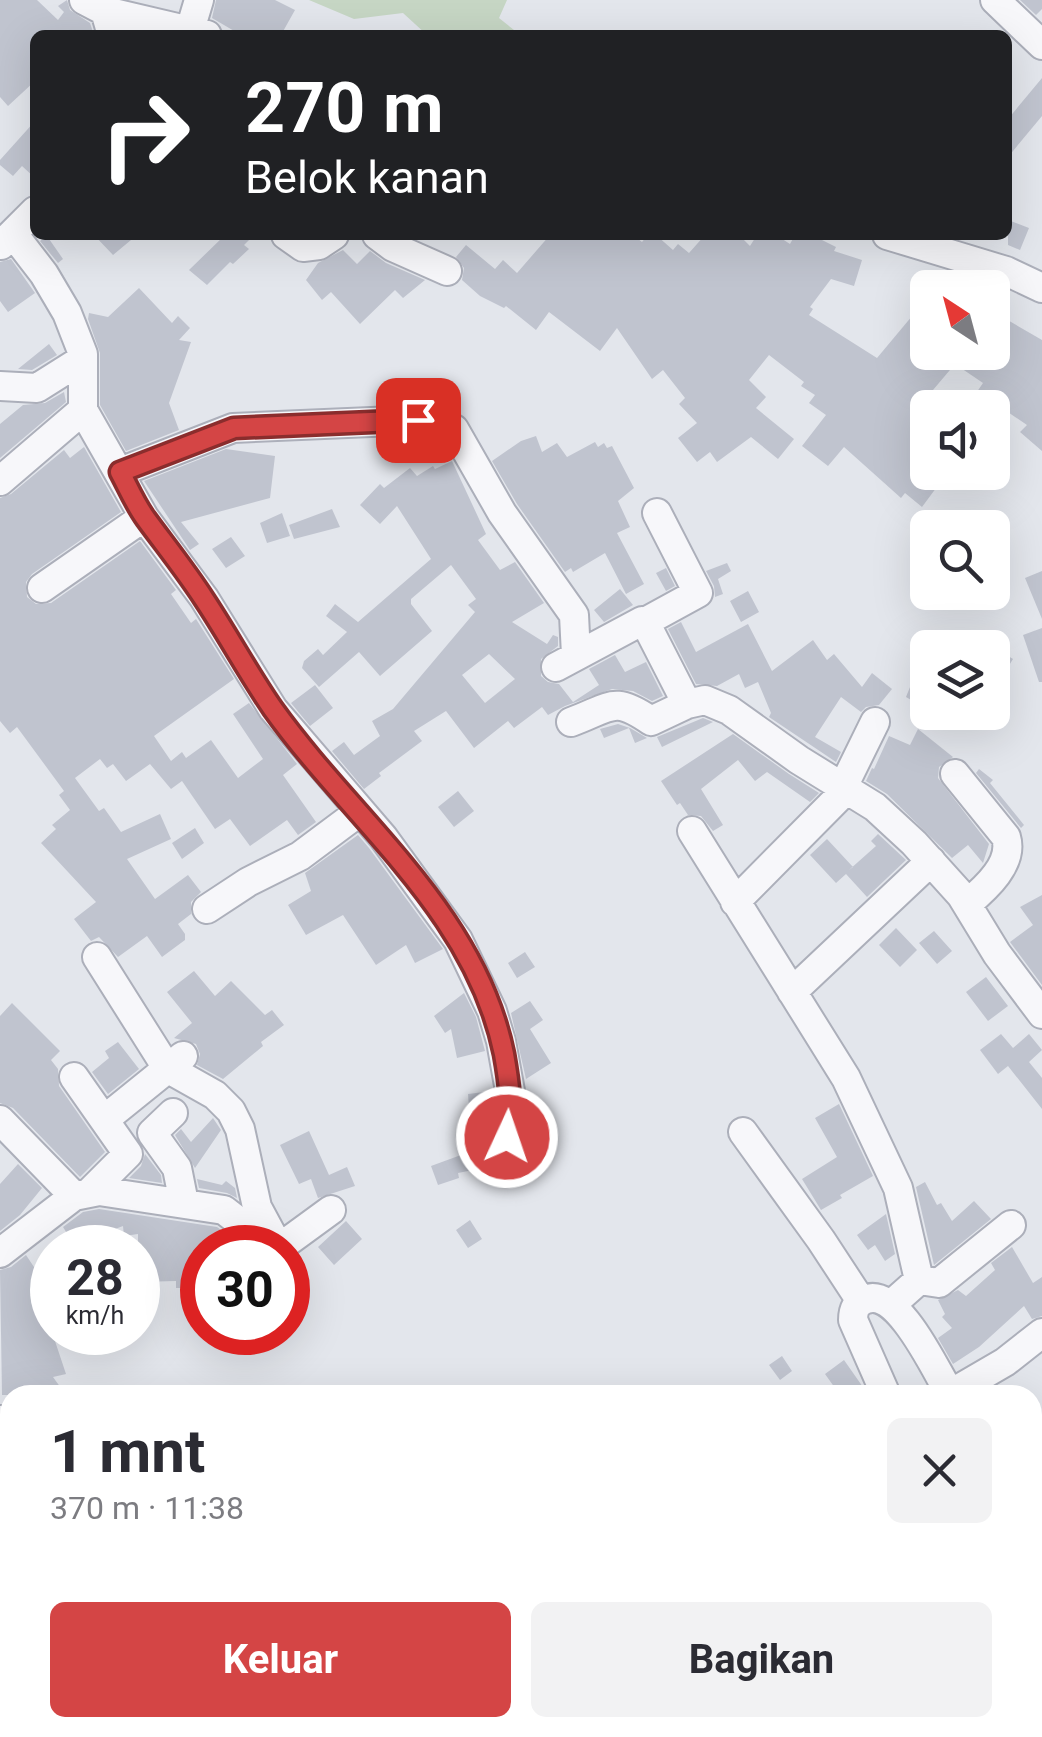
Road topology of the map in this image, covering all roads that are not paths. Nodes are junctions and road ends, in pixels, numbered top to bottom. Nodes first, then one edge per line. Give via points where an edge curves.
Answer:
1 (198, 0) edge
2 (995, 0) edge
3 (100, 15) edge
4 (186, 30) edge
5 (198, 30) edge
6 (1042, 45) edge
7 (30, 216) edge
8 (7, 240) edge
9 (293, 240) edge
10 (326, 240) edge
11 (384, 240) edge
12 (904, 240) edge
13 (446, 271) dead end
14 (1042, 288) edge
15 (83, 359) junction
16 (0, 386) edge
17 (83, 410) junction
18 (120, 472) junction
19 (0, 481) edge
20 (657, 513) dead end
21 (144, 516) junction
22 (42, 588) dead end
23 (645, 622) junction
24 (687, 704) junction
25 (571, 722) dead end
26 (875, 722) dead end
27 (956, 774) dead end
28 (846, 786) junction
29 (359, 812) junction
30 (692, 831) dead end
31 (931, 861) junction
32 (735, 902) junction
33 (967, 904) junction
34 (206, 909) dead end
35 (97, 957) dead end
36 (792, 992) junction
37 (1042, 1014) edge
38 (175, 1062) junction
39 (74, 1077) dead end
40 (173, 1113) dead end
41 (105, 1119) junction
42 (0, 1120) edge
43 (744, 1132) dead end
44 (507, 1137) dead end
45 (82, 1194) junction
46 (184, 1203) junction
47 (332, 1210) dead end
48 (243, 1225) edge
49 (266, 1225) edge
50 (310, 1225) edge
51 (1012, 1225) dead end
52 (0, 1254) edge
53 (919, 1280) junction
54 (860, 1301) junction
55 (892, 1304) junction
56 (1042, 1333) edge
57 (881, 1385) edge
58 (944, 1385) edge
59 (966, 1385) edge

1 - 5 street
2 - 6 street
3 - 4 street
7 - 8 street
8 - 15 street via 60,298
9 - 10 street via 303,247
11 - 13 street
12 - 14 street
15 - 16 street via 37,388
15 - 17 street
17 - 18 street
17 - 19 street
18 - 21 street
18 - 23 street via 234,428 418,420 454,429 502,514 574,615 566,661
20 - 23 street via 698,593
21 - 22 street
21 - 29 street via 273,709
23 - 24 street
24 - 25 street via 651,721 618,704
24 - 28 street via 714,702
26 - 28 street
27 - 33 street via 1009,847 989,886
28 - 31 street
28 - 32 street
29 - 34 street via 300,856
29 - 44 street via 444,918 492,1011 510,1091
30 - 32 street
31 - 33 street
31 - 36 street
32 - 36 street
33 - 37 street
35 - 38 street
36 - 53 street via 840,1066 898,1188
38 - 41 street
38 - 49 street via 231,1110
39 - 41 street
40 - 46 street via 152,1132 177,1168
41 - 45 street via 128,1154
42 - 45 street
43 - 54 street
45 - 46 street
45 - 52 street
46 - 48 street via 224,1210
47 - 50 street
51 - 53 street via 939,1283
53 - 55 street
54 - 55 street
54 - 57 street via 852,1320
55 - 58 street
56 - 59 street

